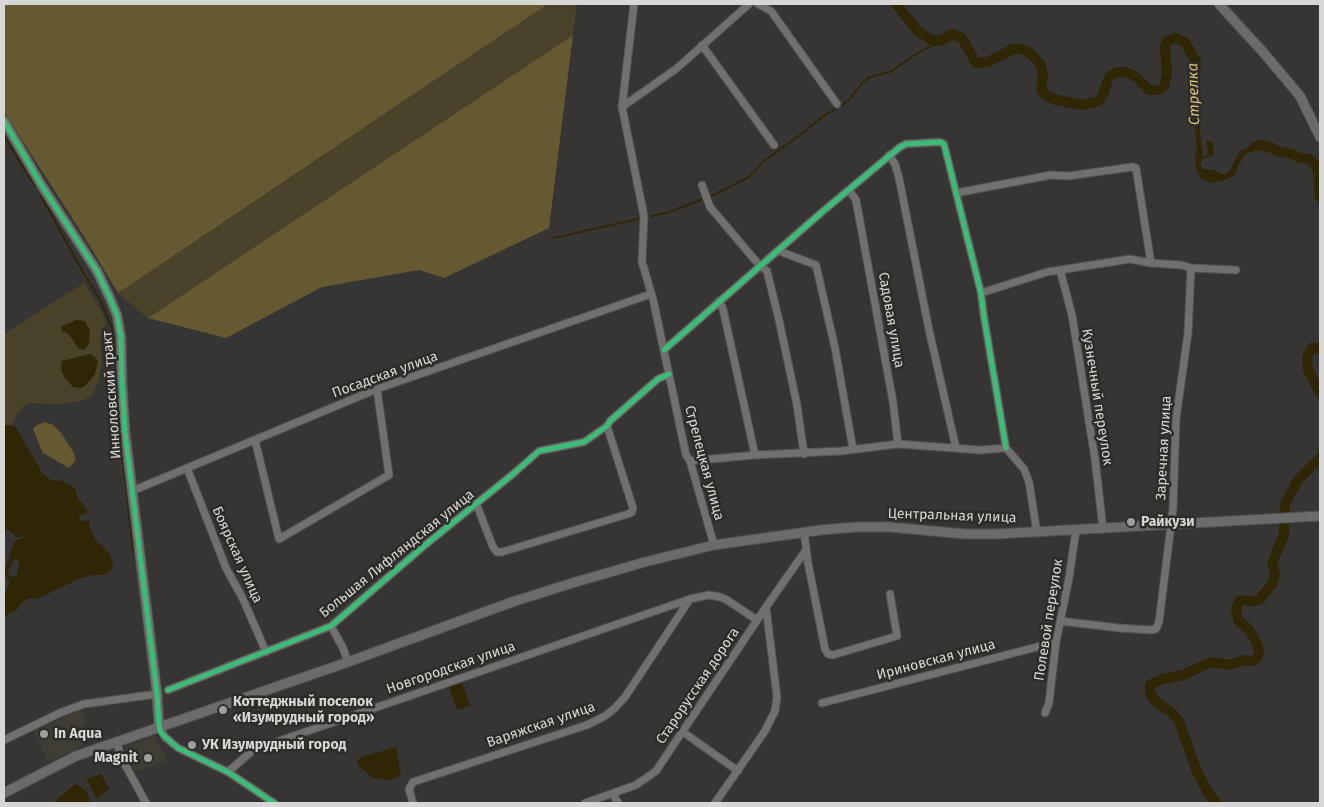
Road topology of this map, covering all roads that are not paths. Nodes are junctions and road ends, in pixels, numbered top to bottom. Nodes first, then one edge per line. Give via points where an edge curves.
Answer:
1 (634, 4) edge
2 (749, 4) edge
3 (758, 4) edge
4 (1219, 4) edge
5 (702, 45) junction
6 (837, 104) dead end
7 (622, 108) junction
8 (4, 121) edge
9 (1320, 138) edge
10 (774, 145) dead end
11 (890, 156) junction
12 (702, 185) dead end
13 (849, 190) junction
14 (956, 193) junction
15 (778, 251) junction
16 (1150, 262) junction
17 (760, 266) junction
18 (1192, 268) junction
19 (1060, 270) junction
20 (1236, 270) dead end
21 (982, 293) junction
22 (651, 294) junction
23 (719, 301) junction
24 (664, 350) junction
25 (669, 374) junction
26 (377, 389) junction
27 (607, 426) junction
28 (254, 440) junction
29 (898, 444) junction
30 (956, 448) junction
31 (1006, 448) junction
32 (853, 449) junction
33 (804, 454) junction
34 (755, 455) junction
35 (690, 461) junction
36 (186, 468) junction
37 (132, 491) junction
38 (476, 503) junction
39 (1320, 516) edge
40 (1171, 525) junction
41 (1103, 529) junction
42 (1076, 530) junction
43 (804, 532) junction
44 (1036, 532) junction
45 (714, 545) junction
46 (806, 550) junction
47 (890, 594) dead end
48 (690, 599) junction
49 (766, 607) junction
50 (757, 620) junction
51 (1060, 621) junction
52 (331, 626) junction
53 (1056, 642) junction
54 (266, 652) junction
55 (348, 662) junction
56 (168, 690) dead end
57 (157, 694) junction
58 (822, 703) dead end
59 (1045, 713) dead end
60 (159, 726) junction
61 (682, 732) junction
62 (4, 740) edge
63 (116, 741) junction
64 (738, 770) junction
65 (228, 772) junction
66 (4, 793) edge
67 (614, 794) junction
68 (264, 801) edge
69 (146, 803) edge
70 (274, 803) edge
71 (413, 803) edge
72 (585, 803) edge
73 (618, 803) edge
74 (715, 803) edge

1 - 7 street, Стрелецкая улица
2 - 5 street
3 - 6 street via 771,10
4 - 9 main road via 1300,96
5 - 7 street via 676,69
5 - 10 street
7 - 22 street, Стрелецкая улица via 644,216 642,262
8 - 37 street, Инноловский тракт via 97,271 117,315
11 - 13 street
11 - 14 street via 906,144 944,144
11 - 30 street via 899,178
12 - 17 street via 710,207
13 - 15 street
13 - 29 street, Садовая улица via 856,200
14 - 16 street via 1051,175 1136,168
14 - 21 street
15 - 17 street
15 - 32 street via 816,265
16 - 18 street
16 - 19 street via 1130,259
17 - 23 street
17 - 33 street via 767,271 780,320
18 - 20 street
18 - 40 street, Заречная улица via 1188,334 1176,419
19 - 21 street
19 - 41 street, Кузнечный переулок via 1072,315
21 - 31 street
22 - 24 street, Стрелецкая улица
22 - 26 street, Посадская улица
23 - 24 street
23 - 34 street via 726,318
24 - 25 street, Стрелецкая улица
25 - 27 street, Большая Лифляндская улица via 658,379
25 - 35 street, Стрелецкая улица
26 - 28 street, Посадская улица
26 - 28 street via 389,476 279,539
27 - 38 street, Большая Лифляндская улица via 584,442 539,451
27 - 38 street via 632,512 497,552
28 - 36 street, Посадская улица
29 - 30 street
29 - 32 street
30 - 31 street
31 - 44 street via 1024,469 1029,482
32 - 33 street
33 - 34 street
34 - 35 street
35 - 45 street, Стрелецкая улица
36 - 37 street, Посадская улица
36 - 54 street, Боярская улица via 226,568
37 - 57 street, Инноловский тракт
38 - 52 street, Большая Лифляндская улица
39 - 40 main road, Центральная улица
40 - 41 main road, Центральная улица
40 - 51 street, Заречная улица via 1156,629
41 - 42 main road, Центральная улица
42 - 44 main road, Центральная улица
42 - 51 street, Полевой переулок
43 - 44 main road, Центральная улица via 856,527 965,534
43 - 45 main road, Центральная улица
43 - 46 street
45 - 55 main road, Центральная улица via 579,580
46 - 47 street via 828,654 897,636
46 - 49 street, Старорусская дорога
48 - 50 street via 709,595 720,597
48 - 65 street, Новгородская улица via 254,750
48 - 71 street, Варяжская улица via 625,697 605,716 587,725 413,782 409,789
49 - 50 street, Старорусская дорога
49 - 64 street via 778,696 765,731
50 - 61 street, Старорусская дорога
51 - 53 street, Полевой переулок
52 - 54 street, Большая Лифляндская улица
52 - 55 street
53 - 58 street, Ириновская улица
53 - 59 street, Полевой переулок via 1049,704
54 - 56 street, Большая Лифляндская улица
55 - 60 main road, Центральная улица
57 - 60 street, Инноловский тракт
57 - 62 street via 84,704
60 - 63 main road, Центральная улица
60 - 65 street via 165,737 178,748
61 - 64 street
61 - 67 street, Старорусская дорога via 656,771 636,785
63 - 66 main road, Центральная улица via 76,756
63 - 69 street via 122,760
64 - 74 street
65 - 68 street
67 - 72 street, Старорусская дорога
67 - 73 street
68 - 70 street

